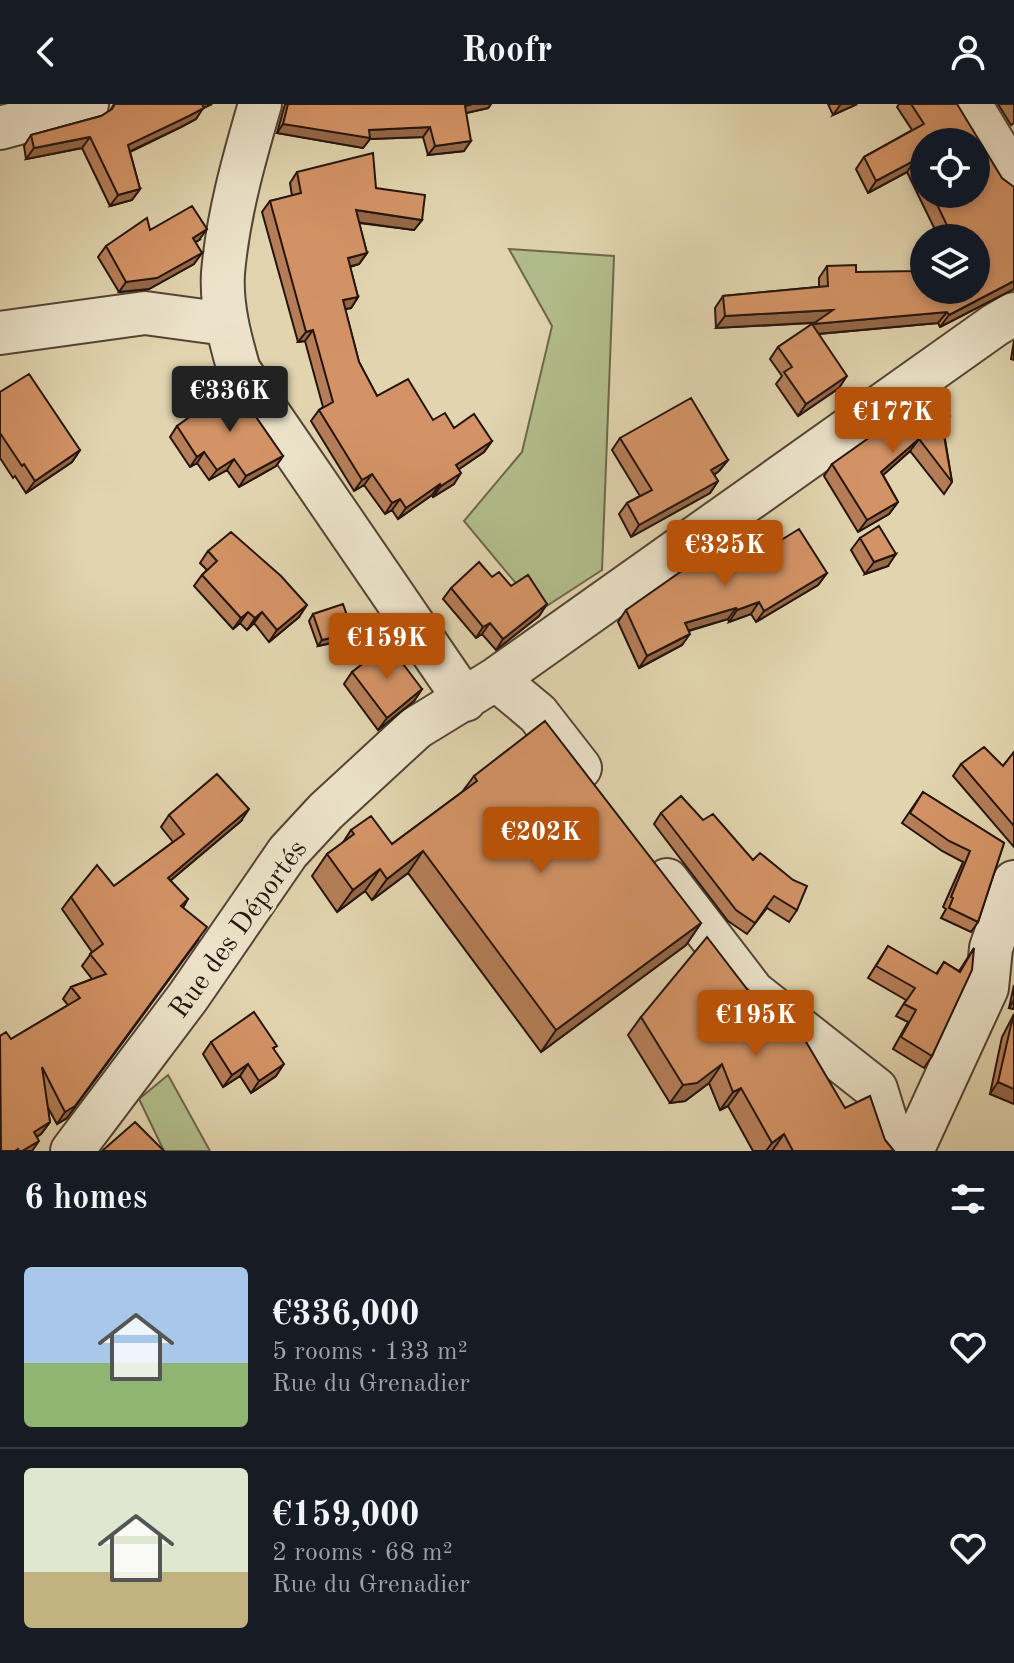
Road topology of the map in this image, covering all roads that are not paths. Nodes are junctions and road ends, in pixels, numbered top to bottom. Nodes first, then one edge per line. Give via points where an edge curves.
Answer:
1 (87, 104) edge
2 (260, 104) edge
3 (970, 104) edge
4 (0, 128) edge
5 (1014, 177) edge
6 (1014, 314) edge
7 (226, 324) junction
8 (0, 333) edge
9 (481, 690) junction
10 (607, 803) edge
11 (646, 853) edge
12 (1014, 882) edge
13 (72, 1151) edge
14 (895, 1151) edge
15 (912, 1151) edge

1 - 4 street
2 - 7 street via 239,176 223,275
3 - 5 street
6 - 9 street, Rue des Déportés
7 - 8 street via 145,313
7 - 9 street via 239,370
9 - 10 street via 538,714
9 - 13 street, Rue des Déportés via 416,728 288,852
11 - 14 street via 753,992 876,1089
12 - 15 street via 991,948 987,988

